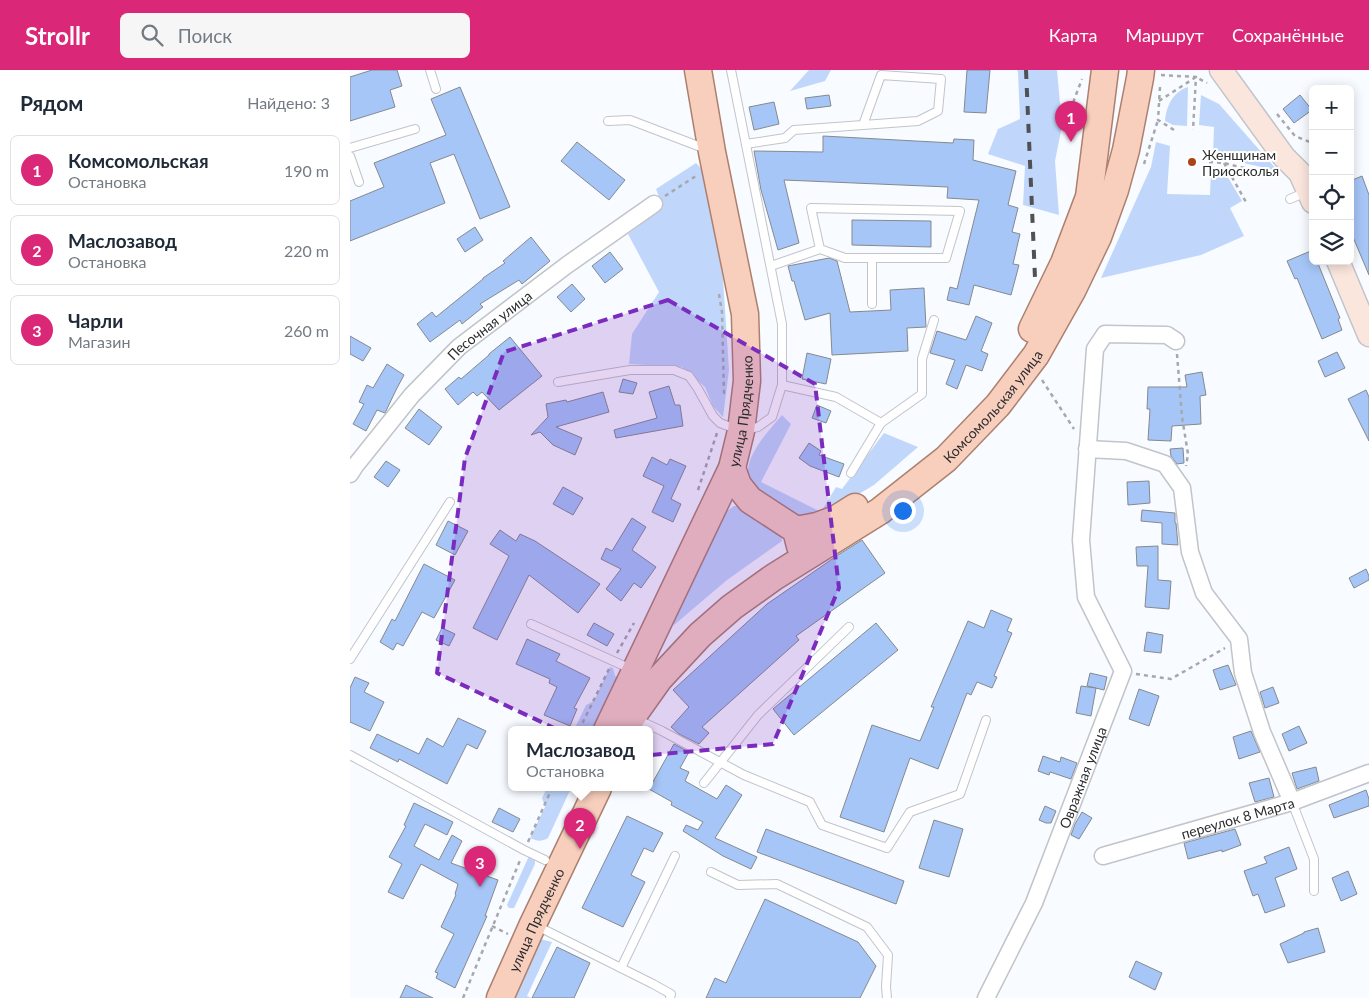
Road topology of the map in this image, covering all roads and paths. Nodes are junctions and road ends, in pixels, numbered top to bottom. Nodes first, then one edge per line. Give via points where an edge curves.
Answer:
1 (430, 70) edge
2 (698, 70) edge
3 (730, 70) edge
4 (1095, 72) edge
5 (1149, 75) edge
6 (1196, 77) junction
7 (1215, 77) edge
8 (436, 89) dead end
9 (1159, 101) junction
10 (1277, 114) dead end
11 (608, 121) dead end
12 (863, 125) junction
13 (415, 129) dead end
14 (1174, 130) dead end
15 (1193, 130) dead end
16 (1068, 134) dead end
17 (1309, 142) edge
18 (746, 144) junction
19 (350, 148) edge
20 (350, 156) edge
21 (1209, 162) dead end
22 (706, 163) junction
23 (1224, 163) junction
24 (1279, 176) dead end
25 (359, 182) dead end
26 (674, 191) dead end
27 (1304, 197) edge
28 (1246, 202) dead end
29 (654, 204) dead end
30 (820, 249) junction
31 (872, 259) junction
32 (1340, 265) edge
33 (771, 266) junction
34 (719, 294) dead end
35 (872, 304) dead end
36 (934, 320) dead end
37 (1369, 335) edge
38 (1176, 340) joint
39 (1042, 380) dead end
40 (558, 382) dead end
41 (782, 384) junction
42 (724, 395) dead end
43 (881, 423) junction
44 (730, 427) junction
45 (1087, 449) junction
46 (732, 468) junction
47 (851, 473) dead end
48 (350, 474) edge
49 (1182, 488) junction
50 (705, 500) junction
51 (750, 500) junction
52 (450, 502) dead end
53 (796, 530) junction
54 (797, 562) junction
55 (662, 616) junction
56 (634, 623) dead end
57 (531, 624) dead end
58 (849, 627) dead end
59 (700, 635) junction
60 (1239, 639) junction
61 (350, 659) edge
62 (624, 666) junction
63 (1123, 672) junction
64 (986, 720) dead end
65 (629, 724) edge
66 (582, 726) edge
67 (608, 726) edge
68 (653, 729) edge
69 (350, 755) edge
70 (720, 762) junction
71 (1369, 773) edge
72 (704, 782) dead end
73 (552, 791) edge
74 (578, 791) edge
75 (596, 791) edge
76 (1292, 802) junction
77 (675, 856) dead end
78 (1103, 856) dead end
79 (543, 859) junction
80 (711, 872) dead end
81 (1314, 891) dead end
82 (532, 924) junction
83 (622, 968) junction
84 (463, 998) edge
85 (482, 998) edge
86 (500, 998) edge
87 (670, 998) edge
88 (887, 998) edge
89 (986, 998) edge

1 - 8 lane
2 - 22 main road, улица Прядченко
3 - 18 lane
4 - 16 path via 1074,100
4 - 53 main road, Комсомольская улица via 1089,197 1064,263 1033,327 998,382 950,433 893,482 836,519
5 - 6 path
5 - 9 path
5 - 54 main road, Комсомольская улица via 1098,237 1036,355 998,406 946,459 880,511
6 - 7 path
6 - 9 path
6 - 15 path
7 - 27 main road via 1300,173
9 - 14 path via 1158,120
10 - 17 path via 1296,136
11 - 22 lane via 630,120
12 - 12 lane via 918,121 938,112 941,80 881,75
12 - 18 lane via 794,130 785,138
13 - 19 lane
18 - 33 lane
20 - 25 lane
21 - 23 path
22 - 26 path
22 - 44 main road, улица Прядченко via 745,314 747,381
23 - 24 path
23 - 28 path
29 - 48 street, Песочная улица via 566,265 460,347 412,395
30 - 31 lane via 845,258
30 - 31 lane via 811,208 960,211 946,258
30 - 33 lane
31 - 35 lane
32 - 37 main road
33 - 41 lane via 782,324
34 - 42 path
36 - 43 lane via 922,358 922,394
38 - 45 street via 1167,335 1105,334 1095,349
38 - 49 path via 1188,454
39 - 45 path
40 - 44 lane via 630,370 674,370 689,376 713,416
41 - 43 lane via 836,397
41 - 44 lane via 772,417 758,427
43 - 47 lane
44 - 46 main road, улица Прядченко
44 - 50 path
45 - 49 street via 1126,451 1165,464
45 - 63 street via 1080,540 1086,597
46 - 50 main road, улица Прядченко
46 - 51 main road via 738,485
49 - 60 street via 1190,552 1204,593
50 - 51 main road via 731,497
50 - 55 main road, улица Прядченко
51 - 53 main road
52 - 61 lane
53 - 54 main road via 800,547
54 - 59 main road, Комсомольская улица via 732,607
55 - 59 main road via 666,630 677,637
55 - 62 main road, улица Прядченко
56 - 62 path
57 - 62 lane
58 - 70 lane via 758,715
59 - 65 main road via 659,679
60 - 63 path via 1171,679
60 - 76 street via 1243,673 1262,732
62 - 66 path
62 - 67 main road, улица Прядченко
63 - 89 street, Овражная улица via 1034,904
64 - 70 lane via 960,794 910,812 887,848 822,825 810,802
68 - 70 lane
69 - 79 lane
70 - 72 lane
71 - 76 street, переулок 8 Марта
73 - 79 path
74 - 79 main road, улица Прядченко
75 - 79 main road, улица Прядченко
76 - 78 street, переулок 8 Марта
76 - 81 lane via 1314,859
77 - 83 lane
79 - 82 main road, улица Прядченко
79 - 84 path
79 - 85 main road, улица Прядченко
80 - 88 lane via 738,885 777,884 867,927 888,954
82 - 83 lane
82 - 86 main road, улица Прядченко
83 - 87 lane via 670,994

